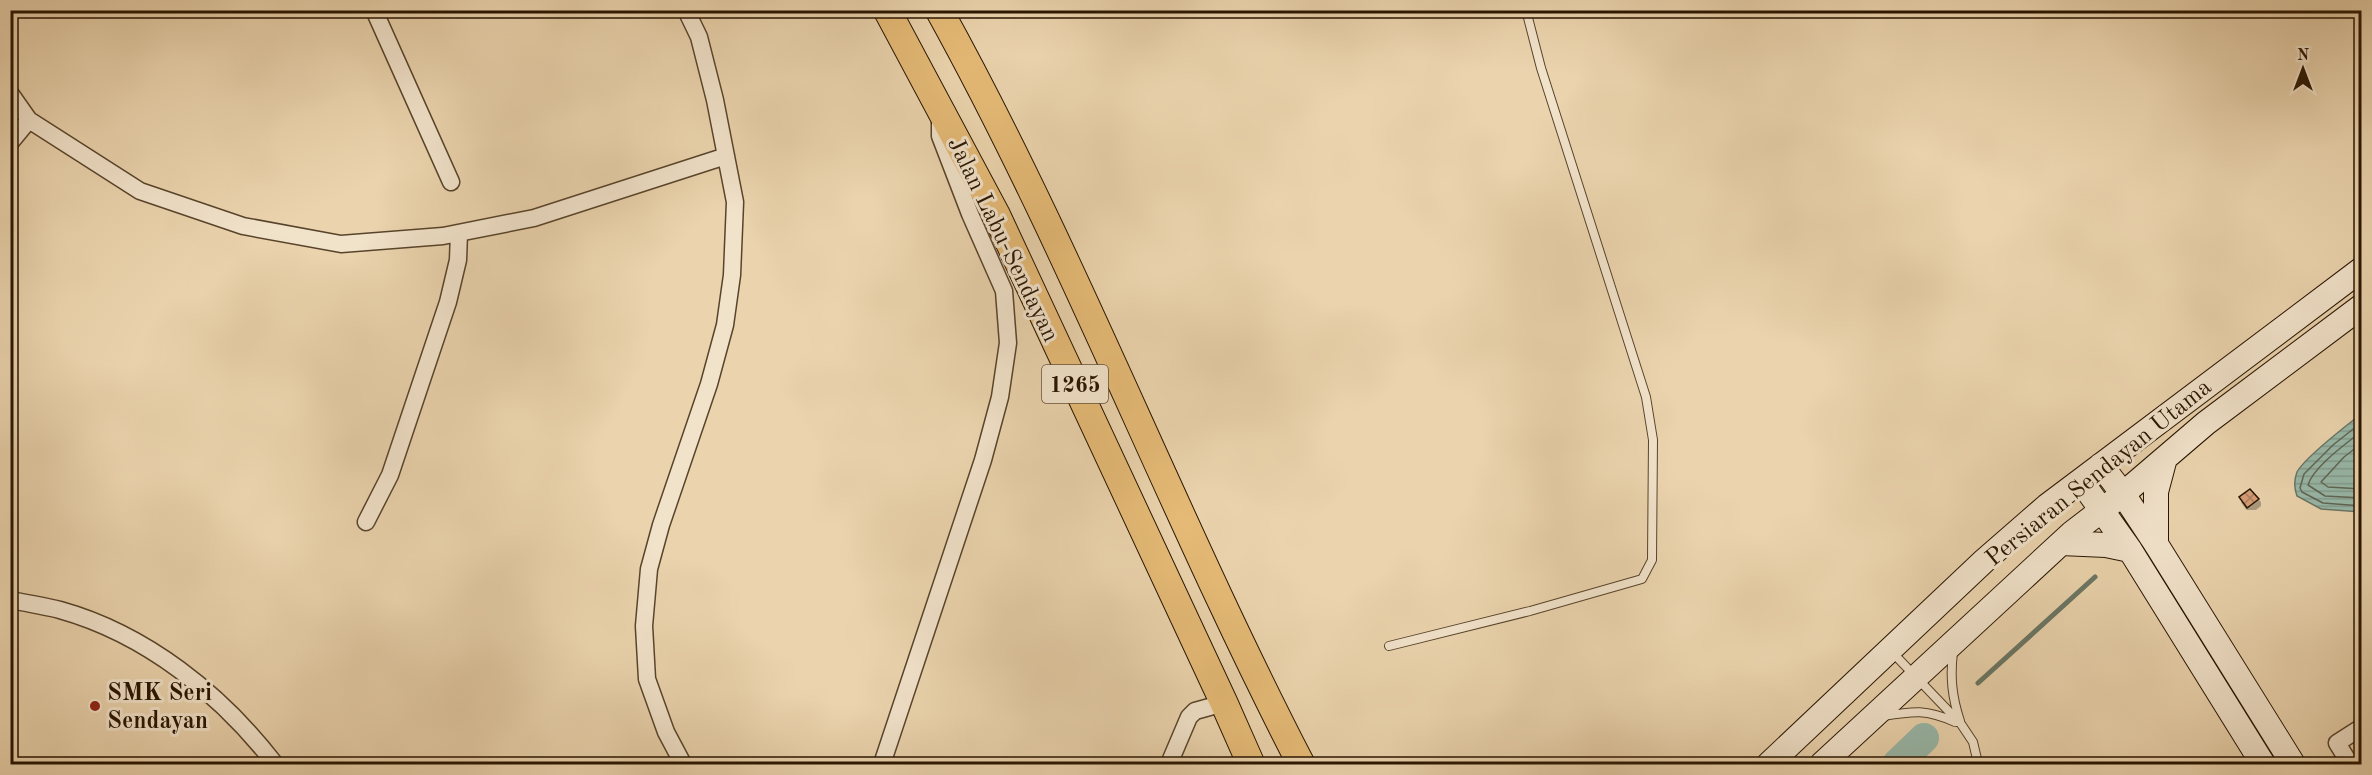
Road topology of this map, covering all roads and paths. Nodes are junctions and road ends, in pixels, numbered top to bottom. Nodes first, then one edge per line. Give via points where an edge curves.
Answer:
1 (374, 10) edge
2 (686, 10) edge
3 (887, 10) edge
4 (939, 10) edge
5 (1526, 10) edge
6 (10, 93) edge
7 (943, 114) junction
8 (29, 120) junction
9 (10, 143) edge
10 (726, 156) junction
11 (451, 182) dead end
12 (459, 233) junction
13 (2361, 269) edge
14 (2361, 306) edge
15 (2165, 458) junction
16 (2101, 465) junction
17 (2081, 482) junction
18 (2123, 494) junction
19 (2103, 510) junction
20 (366, 522) dead end
21 (2061, 543) junction
22 (2156, 544) junction
23 (2130, 550) junction
24 (10, 600) edge
25 (1955, 641) junction
26 (1389, 646) dead end
27 (1890, 650) junction
28 (1916, 677) junction
29 (1224, 703) junction
30 (1871, 719) junction
31 (1961, 724) junction
32 (2361, 727) edge
33 (2258, 762) edge
34 (275, 765) edge
35 (683, 765) edge
36 (882, 765) edge
37 (1169, 765) edge
38 (1251, 765) edge
39 (1301, 765) edge
40 (1769, 765) edge
41 (1822, 765) edge
42 (1971, 765) edge
43 (2292, 765) edge
44 (2350, 765) edge

1 - 11 street
2 - 10 street via 699,38
3 - 7 main road, Jalan Labu-Sendayan / 1265
4 - 39 main road, Jalan Labu-Sendayan / 1265 via 1081,295 1259,683
5 - 26 lane via 1646,397 1653,440 1652,560 1642,579
6 - 8 street
7 - 29 main road, Jalan Labu-Sendayan / 1265 via 996,214
7 - 36 street via 940,136 1004,291 1008,343 1000,397 983,460
8 - 9 street
8 - 12 street via 140,191 243,226 341,244
10 - 12 street via 534,218
10 - 35 street via 735,202 725,326 661,525 649,569 645,615 647,679
12 - 20 street via 458,260 448,302 390,475
13 - 16 main road, Persiaran Sendayan Utama
14 - 15 main road, Persiaran Sendayan Utama
15 - 18 main road, Persiaran Sendayan Utama
15 - 22 main road via 2156,492
16 - 17 main road, Persiaran Sendayan Utama
16 - 18 main road
17 - 19 main road
17 - 27 main road, Persiaran Sendayan Utama via 1994,552
18 - 19 main road, Persiaran Sendayan Utama
18 - 22 main road
19 - 21 main road, Persiaran Sendayan Utama
19 - 23 main road
21 - 23 main road via 2106,544
21 - 25 main road, Persiaran Sendayan Utama
22 - 43 main road
23 - 33 main road
24 - 34 street via 61,610 112,630 161,657 216,698
25 - 28 main road, Persiaran Sendayan Utama
25 - 31 lane via 1950,674 1952,699
27 - 28 lane
27 - 40 main road, Persiaran Sendayan Utama
28 - 30 main road, Persiaran Sendayan Utama
28 - 31 lane
29 - 37 street via 1195,711 1189,717
29 - 38 main road, Jalan Labu-Sendayan / 1265
30 - 31 lane via 1911,711 1934,712
30 - 41 main road, Persiaran Sendayan Utama
31 - 42 lane via 1975,750 1977,759
32 - 44 street via 2337,743

